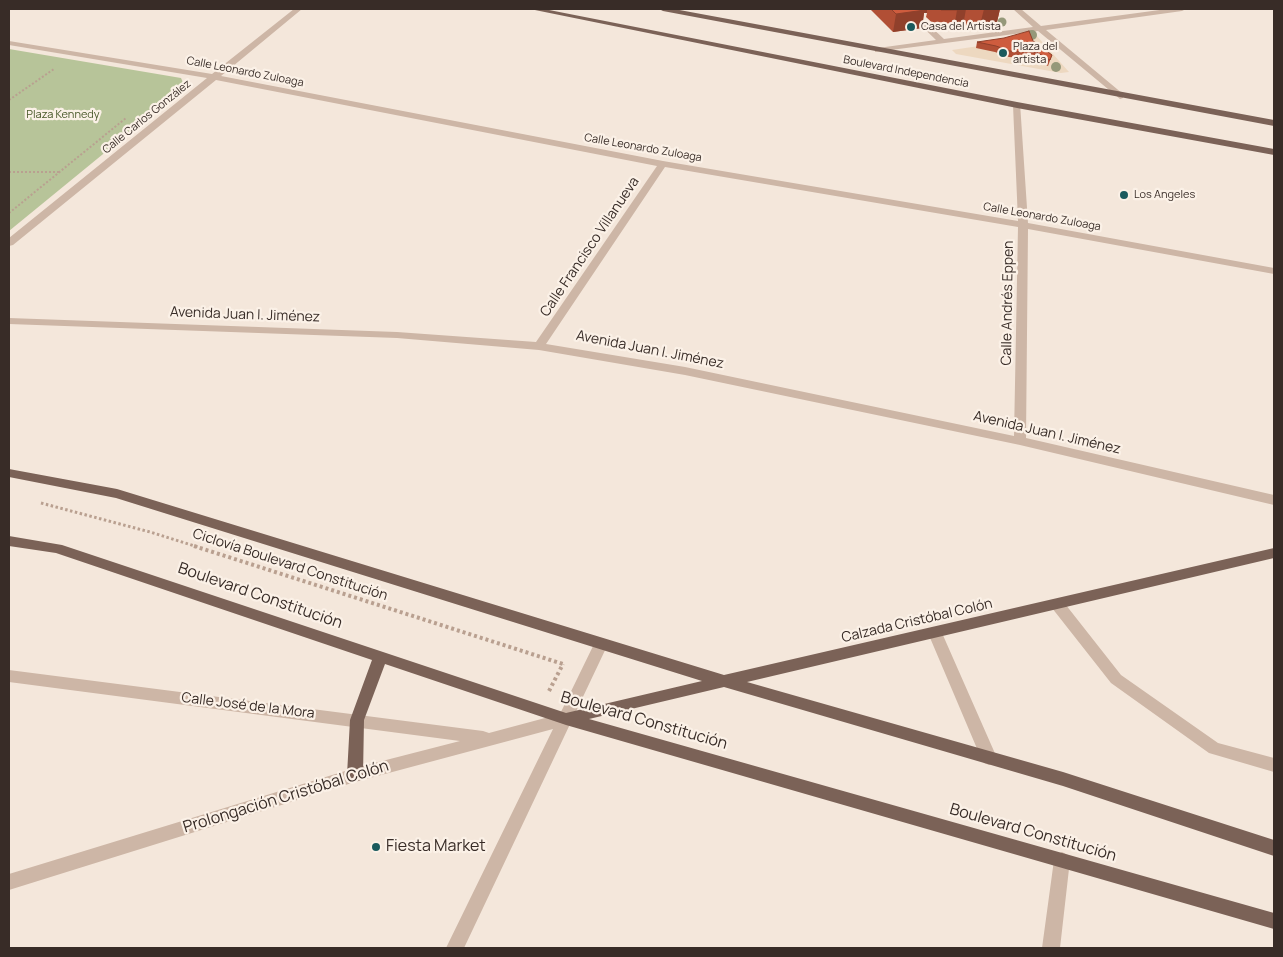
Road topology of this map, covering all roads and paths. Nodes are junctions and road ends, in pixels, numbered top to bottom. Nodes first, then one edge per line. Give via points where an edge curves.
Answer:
1 (298, 9) edge
2 (534, 9) edge
3 (663, 9) edge
4 (908, 9) edge
5 (1016, 9) edge
6 (1182, 9) edge
7 (693, 12) edge
8 (1039, 28) junction
9 (942, 41) junction
10 (9, 42) edge
11 (878, 50) junction
12 (47, 65) dead end
13 (214, 77) junction
14 (1120, 96) junction
15 (9, 100) edge
16 (1017, 105) junction
17 (128, 117) dead end
18 (1274, 124) edge
19 (1274, 152) edge
20 (663, 164) junction
21 (9, 172) edge
22 (60, 172) junction
23 (9, 213) edge
24 (1024, 225) junction
25 (9, 243) edge
26 (1274, 271) edge
27 (9, 321) edge
28 (540, 346) junction
29 (1020, 441) junction
30 (9, 473) edge
31 (1274, 500) edge
32 (37, 502) dead end
33 (9, 541) edge
34 (1274, 553) edge
35 (1057, 604) junction
36 (935, 633) junction
37 (578, 637) junction
38 (601, 644) junction
39 (380, 657) junction
40 (563, 664) junction
41 (9, 676) edge
42 (726, 682) junction
43 (539, 710) junction
44 (566, 719) junction
45 (357, 720) junction
46 (488, 738) junction
47 (990, 758) junction
48 (1274, 765) edge
49 (355, 775) junction
50 (1274, 848) edge
51 (1062, 860) junction
52 (9, 882) edge
53 (1274, 921) edge
54 (455, 948) edge
55 (1051, 948) edge

1 - 13 street, Calle Carlos González
2 - 16 main road, Boulevard Independencia
3 - 7 main road, Boulevard Independencia
4 - 9 street
5 - 8 street
6 - 8 street
7 - 11 main road, Boulevard Independencia
8 - 9 street
8 - 14 street
9 - 11 street
10 - 13 street, Calle Leonardo Zuloaga
11 - 14 main road, Boulevard Independencia
12 - 15 path via 57,67
13 - 20 street, Calle Leonardo Zuloaga
13 - 25 street, Calle Carlos González
14 - 18 main road, Boulevard Independencia
16 - 19 main road, Boulevard Independencia
16 - 24 street, Calle Andrés Eppen
17 - 22 path
20 - 24 street, Calle Leonardo Zuloaga
20 - 28 street, Calle Francisco Villanueva
21 - 22 path
22 - 23 path
24 - 26 street, Calle Leonardo Zuloaga
24 - 29 street, Calle Andrés Eppen
27 - 28 street, Avenida Juan I. Jiménez via 397,335
28 - 29 street, Avenida Juan I. Jiménez via 685,371
29 - 31 street, Avenida Juan I. Jiménez
30 - 37 main road via 116,494
32 - 40 path, Ciclovía Boulevard Constitución via 150,532
33 - 39 main road, Boulevard Constitución via 57,548
34 - 35 main road, Calzada Cristóbal Colón
35 - 36 main road, Calzada Cristóbal Colón
35 - 48 street via 1116,679 1214,748
36 - 42 main road, Calzada Cristóbal Colón
36 - 47 street
37 - 38 main road
37 - 40 path
38 - 42 main road
38 - 44 street
39 - 43 main road, Boulevard Constitución
39 - 45 main road
40 - 43 path
41 - 45 street, Calle José de la Mora
42 - 44 main road, Calzada Cristóbal Colón
42 - 47 main road
43 - 44 main road, Boulevard Constitución
44 - 46 street, Prolongación Cristóbal Colón
44 - 51 main road, Boulevard Constitución
44 - 54 street
45 - 46 street, Calle José de la Mora
45 - 49 main road
46 - 49 street, Prolongación Cristóbal Colón
47 - 50 main road
49 - 52 street, Prolongación Cristóbal Colón
51 - 53 main road, Boulevard Constitución
51 - 55 street

